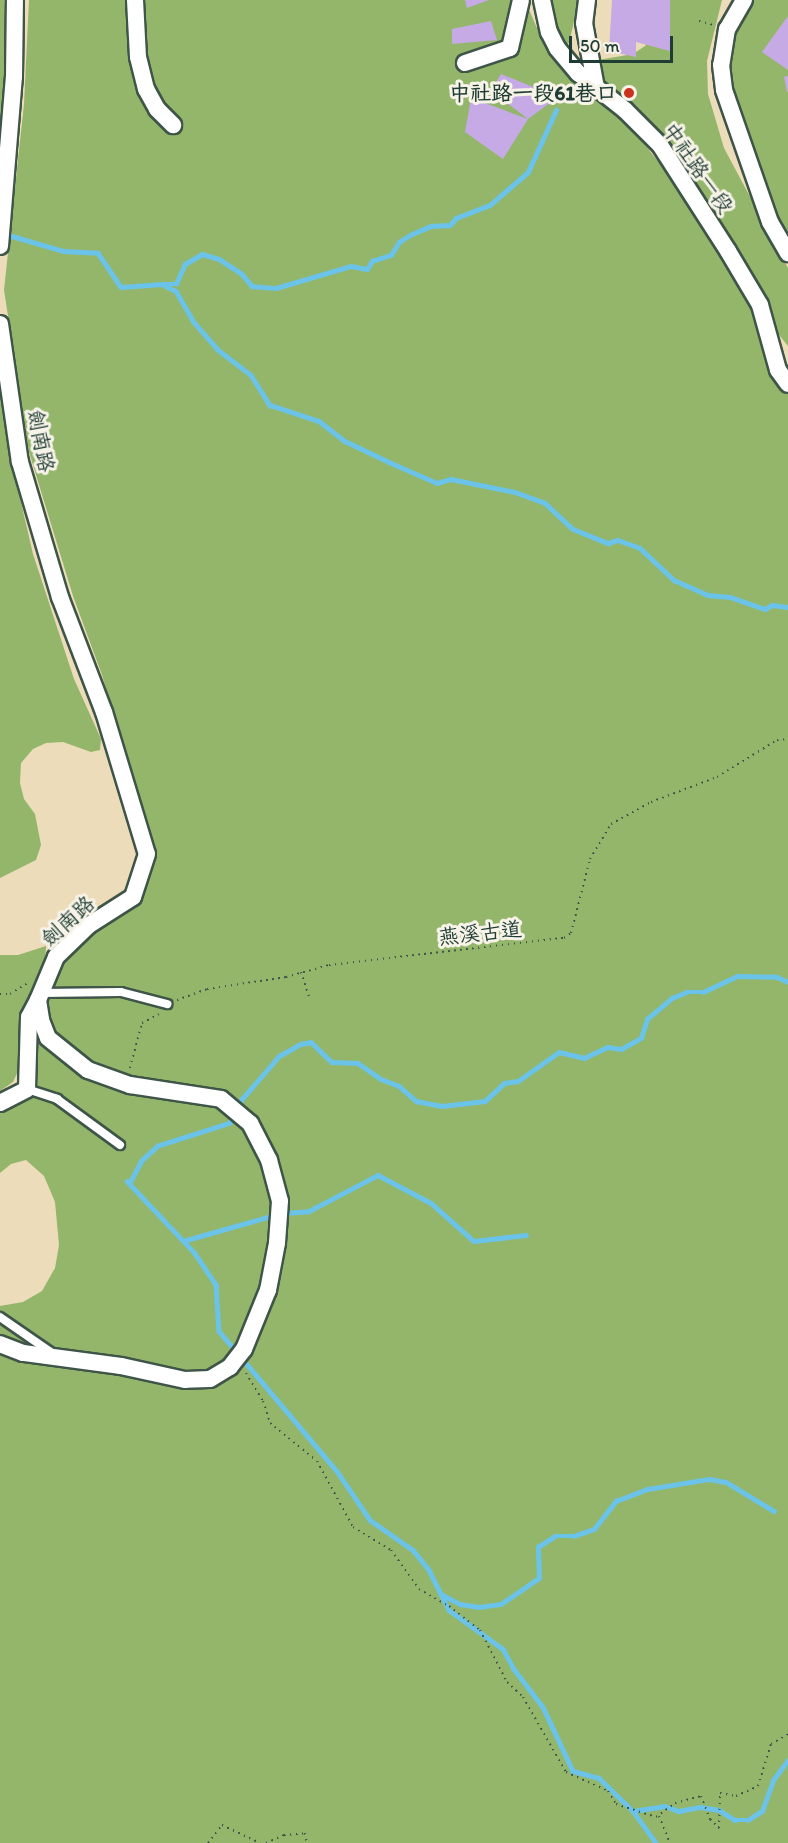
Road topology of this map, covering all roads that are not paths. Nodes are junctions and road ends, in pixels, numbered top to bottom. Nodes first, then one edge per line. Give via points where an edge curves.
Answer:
1 (15, 0) edge
2 (135, 0) edge
3 (521, 0) edge
4 (542, 0) edge
5 (587, 0) edge
6 (744, 0) edge
7 (465, 63) dead end
8 (596, 88) junction
9 (172, 125) dead end
10 (0, 244) edge
11 (788, 253) edge
12 (0, 324) edge
13 (788, 384) edge
14 (39, 996) junction
15 (167, 1004) road end
16 (27, 1089) junction
17 (0, 1103) edge
18 (120, 1145) dead end
19 (0, 1317) edge
20 (0, 1344) edge
21 (59, 1358) junction

1 - 10 street via 14,77
2 - 9 street via 138,57 146,89
3 - 7 street via 510,48
4 - 8 street, 中社路一段 via 557,48
5 - 8 street via 584,23
6 - 11 street, 中社路一段 via 727,29 722,65 724,90 770,222
8 - 13 street, 中社路一段 via 660,146 760,305 778,370
12 - 14 street, 劍南路 via 20,462 60,597 104,712 147,854 133,897 89,925 56,957
14 - 15 lane via 121,992
14 - 16 street, 劍南路 via 29,1017
14 - 21 street via 48,1038 88,1070 130,1085 221,1099 250,1123 269,1160 280,1201 268,1290 239,1356 210,1379 184,1380
16 - 17 street
16 - 18 lane via 57,1099
19 - 21 lane
20 - 21 street via 23,1353

